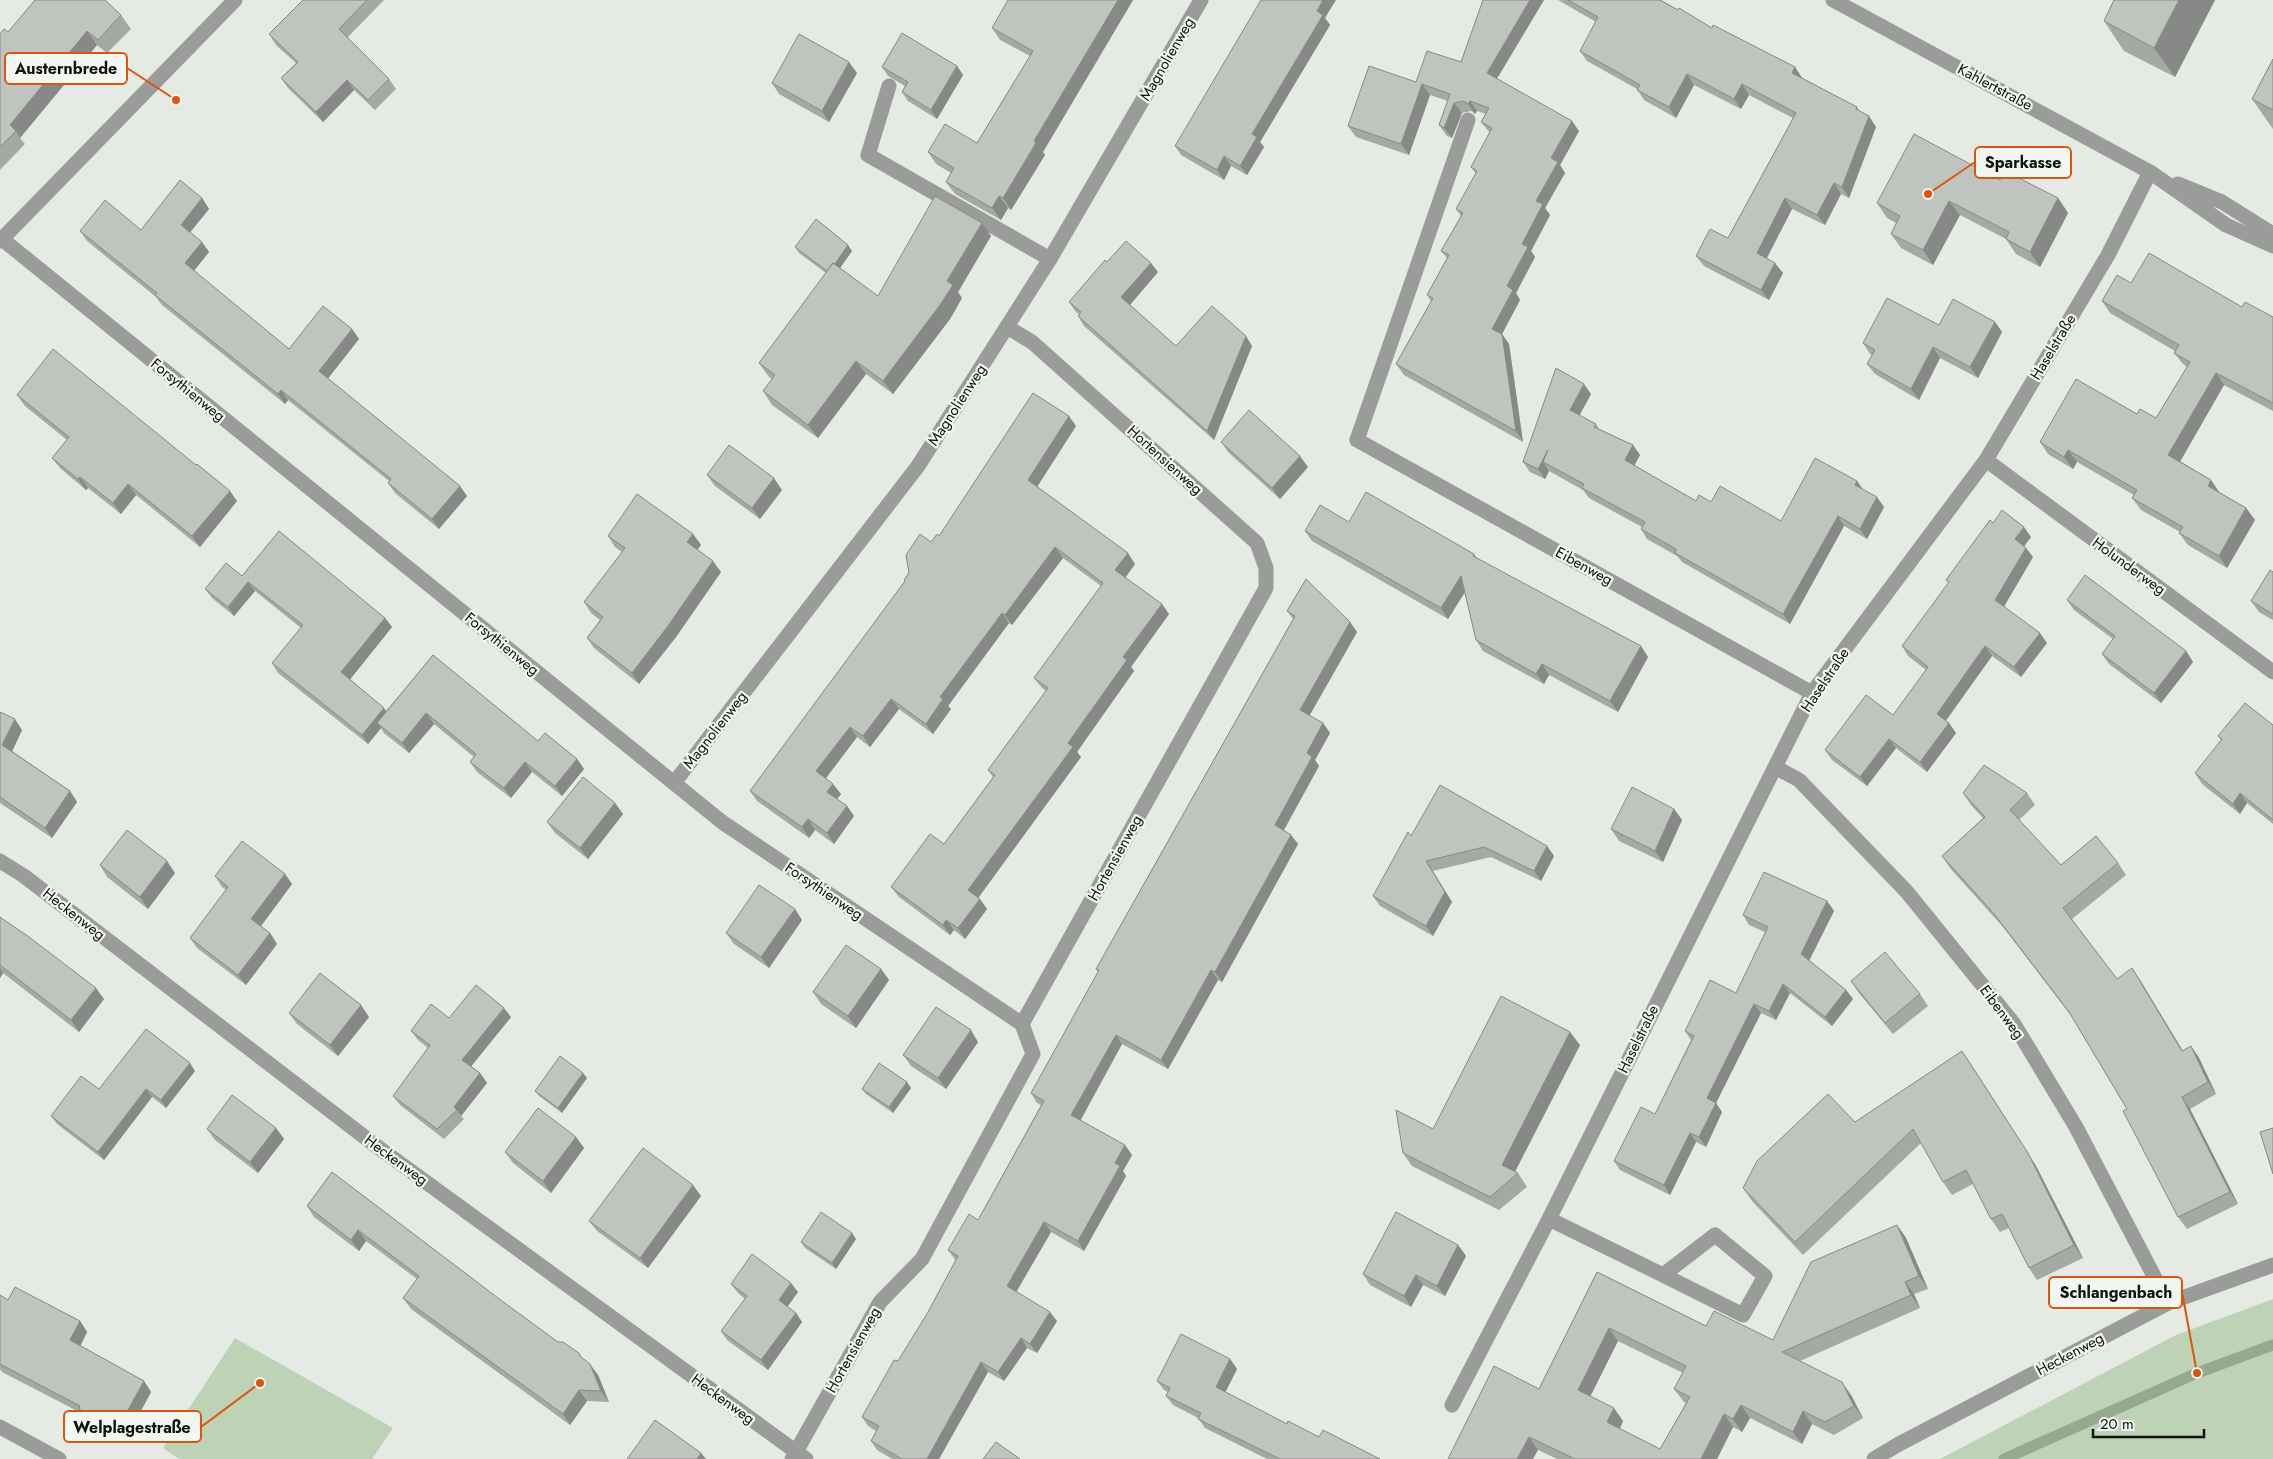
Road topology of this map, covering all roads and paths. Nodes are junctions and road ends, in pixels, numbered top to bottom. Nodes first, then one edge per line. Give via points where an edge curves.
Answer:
1 (235, 0) edge
2 (1201, 0) edge
3 (1833, 0) edge
4 (889, 86) edge
5 (1468, 120) edge
6 (2153, 173) junction
7 (2273, 234) edge
8 (1, 240) edge
9 (2273, 246) edge
10 (1050, 259) junction
11 (1007, 327) junction
12 (1986, 460) junction
13 (2273, 672) edge
14 (1812, 693) junction
15 (1775, 767) junction
16 (674, 783) junction
17 (0, 862) edge
18 (1022, 1024) junction
19 (1549, 1219) junction
20 (2273, 1265) edge
21 (1663, 1275) junction
22 (2168, 1303) junction
23 (1452, 1406) dead end
24 (0, 1427) edge
25 (798, 1457) edge
26 (59, 1459) edge
27 (1874, 1459) edge

1 - 8 street
2 - 10 street, Magnolienweg
3 - 6 street, Kahlertstraße
4 - 10 street via 868,155
5 - 14 street, Eibenweg via 1357,440
6 - 7 street, Kahlertstraße via 2222,202
6 - 9 street, Kahlertstraße via 2226,225
6 - 12 street, Haselstraße
8 - 16 street, Forsythienweg
10 - 11 street, Magnolienweg
11 - 16 street, Magnolienweg via 918,466
11 - 18 street, Hortensienweg via 1032,342 1257,543 1266,568 1266,588
12 - 13 street, Holunderweg
12 - 14 street, Haselstraße
14 - 15 street, Haselstraße
15 - 19 street, Haselstraße
15 - 22 street, Eibenweg via 1800,780 1906,892 2014,1024 2076,1127
16 - 18 street, Forsythienweg via 722,822
17 - 25 street, Heckenweg via 24,876 375,1145
18 - 25 street, Hortensienweg via 1033,1054 922,1259 880,1302
19 - 21 street
19 - 23 street, Haselstraße
20 - 22 street, Heckenweg
21 - 21 street via 1715,1235 1765,1276 1743,1315
22 - 27 street, Heckenweg
24 - 26 street

